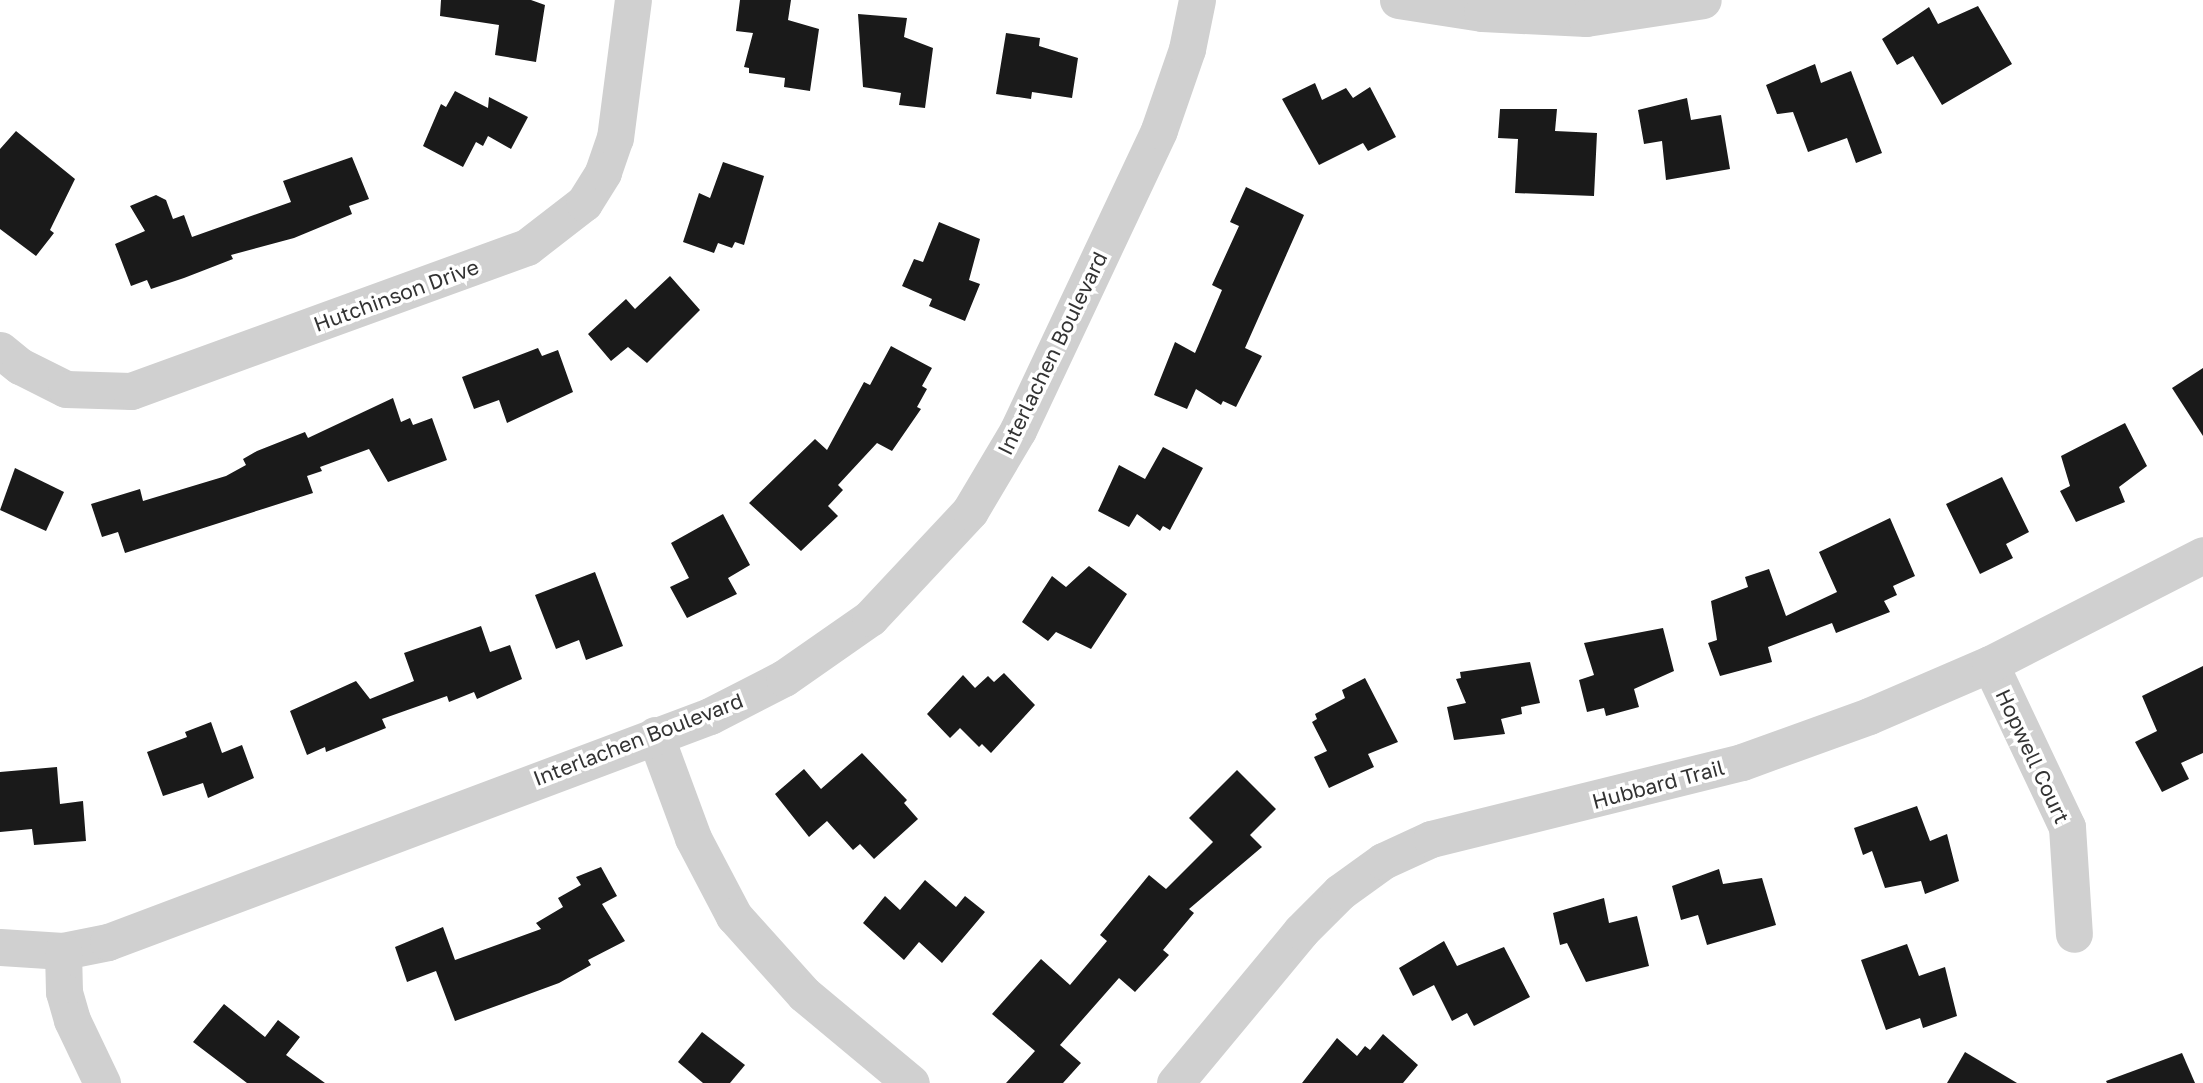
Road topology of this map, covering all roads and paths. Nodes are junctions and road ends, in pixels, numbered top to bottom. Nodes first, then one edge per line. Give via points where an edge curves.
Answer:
1 (632, 0) edge
2 (1197, 0) edge
3 (1398, 0) edge
4 (1703, 0) edge
5 (0, 350) edge
6 (2203, 555) edge
7 (1990, 664) junction
8 (654, 735) junction
9 (2074, 934) dead end
10 (0, 947) edge
11 (63, 951) junction
12 (102, 1083) edge
13 (912, 1083) edge
14 (1175, 1083) edge

1 - 5 street, Hutchinson Drive via 615,138 603,172 584,203 527,247 131,391 66,389 20,366
2 - 8 street, Interlachen Boulevard via 1187,49 1159,130 1018,430 970,511 870,618 838,641 748,698
3 - 4 street via 1482,13 1586,18
6 - 7 street, Hubbard Trail
7 - 9 street, Hopwell Court via 2067,827
7 - 14 street, Hubbard Trail via 1869,716 1741,762 1431,839 1382,861 1340,892 1301,931
8 - 11 street, Interlachen Boulevard via 108,942
8 - 13 street via 693,838 734,916 804,994
10 - 11 street, Interlachen Boulevard
11 - 12 street via 64,992 72,1020

